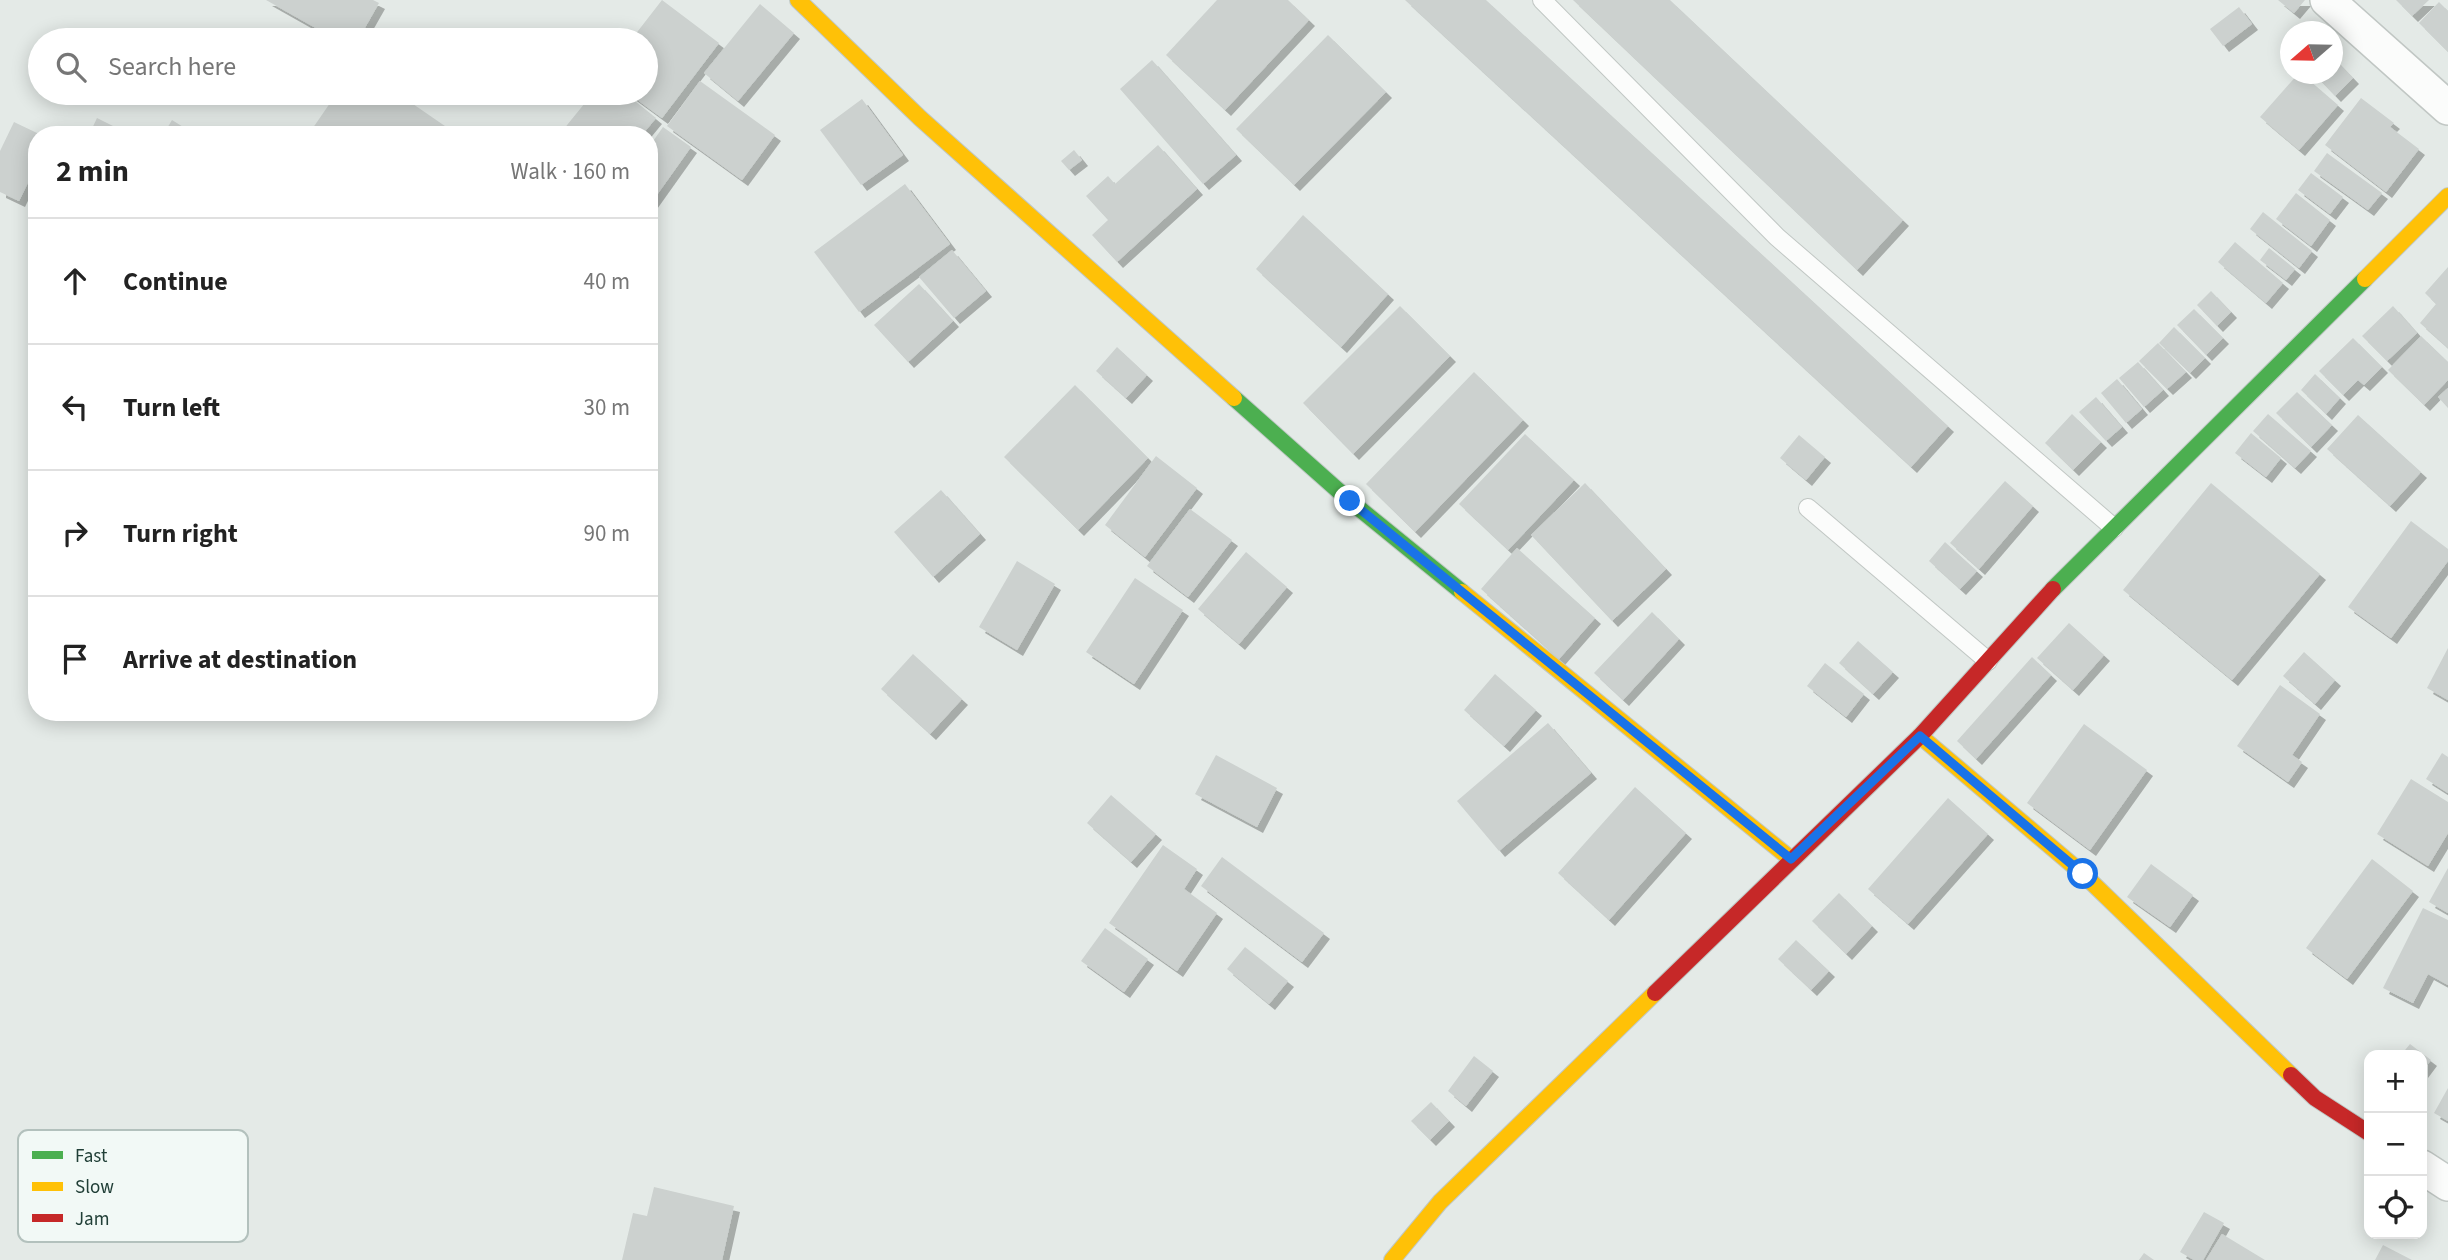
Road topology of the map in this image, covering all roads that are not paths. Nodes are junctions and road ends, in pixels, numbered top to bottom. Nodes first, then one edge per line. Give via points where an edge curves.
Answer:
1 (798, 0) edge
2 (1542, 0) edge
3 (2327, 0) edge
4 (2448, 108) edge
5 (2448, 196) edge
6 (1808, 508) dead end
7 (2114, 528) junction
8 (1988, 661) junction
9 (1920, 736) junction
10 (1791, 859) junction
11 (2364, 1130) edge
12 (2427, 1170) edge
13 (2448, 1184) edge
14 (1392, 1260) edge

1 - 10 street via 920,118 1350,501
2 - 7 lane via 1777,237
3 - 4 street
5 - 7 street
6 - 8 lane
7 - 8 street
8 - 9 street
9 - 10 street
9 - 11 street via 2083,874 2315,1098
10 - 14 street via 1440,1202
12 - 13 street

